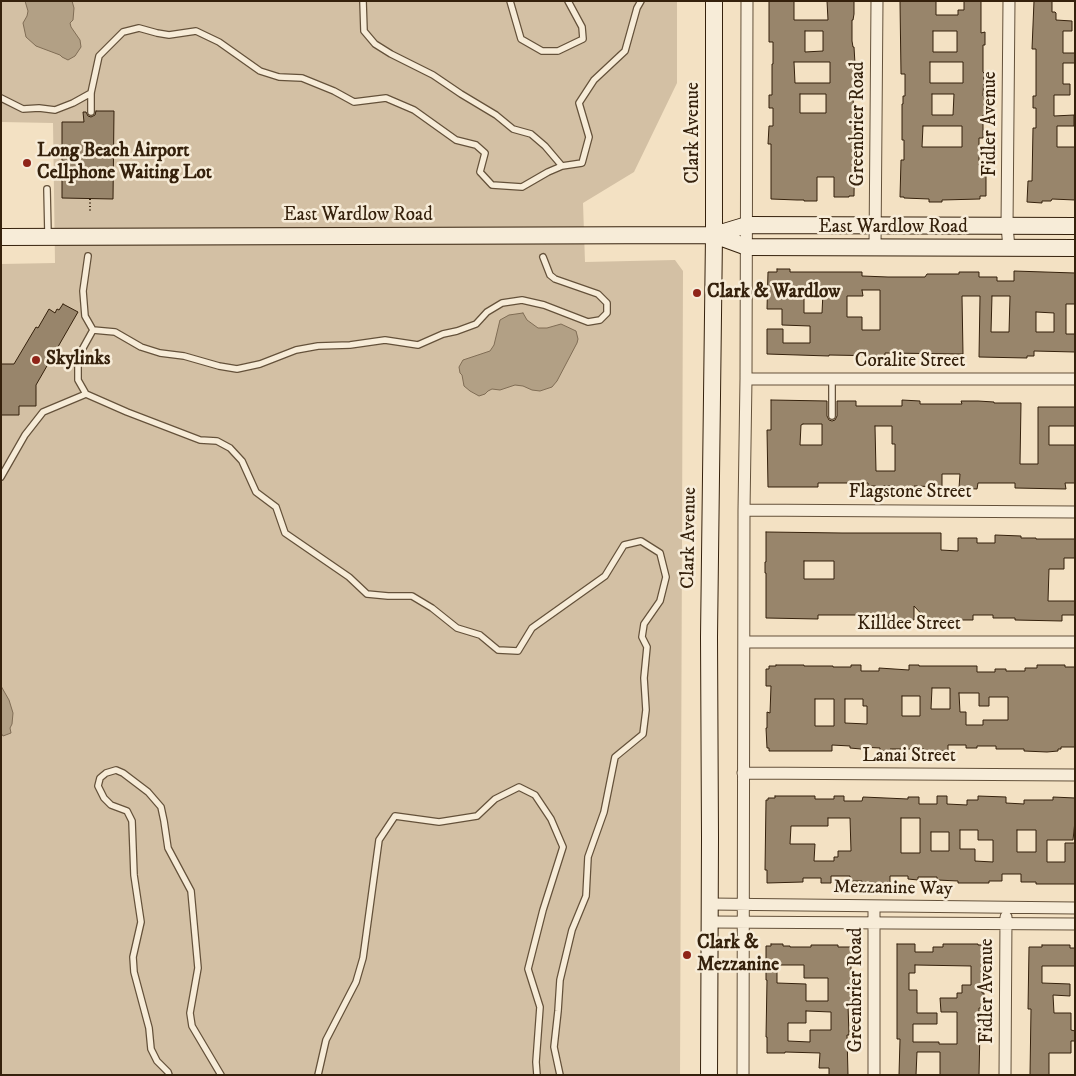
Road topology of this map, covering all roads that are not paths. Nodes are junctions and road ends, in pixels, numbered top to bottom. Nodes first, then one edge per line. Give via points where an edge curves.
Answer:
1 (363, 1) edge
2 (510, 1) edge
3 (568, 1) edge
4 (642, 1) edge
5 (714, 1) edge
6 (748, 1) edge
7 (876, 1) edge
8 (1009, 1) edge
9 (91, 92) junction
10 (1, 98) edge
11 (90, 112) dead end
12 (562, 166) junction
13 (47, 189) dead end
14 (747, 225) junction
15 (876, 225) junction
16 (1007, 226) junction
17 (1075, 226) edge
18 (714, 235) junction
19 (1, 237) edge
20 (48, 237) junction
21 (747, 247) junction
22 (876, 247) junction
23 (1009, 248) junction
24 (1075, 248) edge
25 (88, 256) dead end
26 (543, 257) dead end
27 (93, 330) junction
28 (746, 379) junction
29 (832, 379) junction
30 (1075, 379) edge
31 (86, 394) junction
32 (832, 416) dead end
33 (1, 477) edge
34 (744, 510) junction
35 (1075, 512) edge
36 (744, 642) junction
37 (1075, 642) edge
38 (743, 774) junction
39 (1075, 775) edge
40 (710, 904) junction
41 (743, 904) junction
42 (874, 906) junction
43 (1006, 908) junction
44 (1075, 908) edge
45 (710, 922) junction
46 (743, 922) junction
47 (874, 923) junction
48 (1006, 924) junction
49 (1075, 924) edge
50 (169, 1075) edge
51 (221, 1075) edge
52 (318, 1075) edge
53 (537, 1075) edge
54 (560, 1075) edge
55 (709, 1075) edge
56 (743, 1075) edge
57 (874, 1075) edge
58 (1006, 1075) edge

1 - 12 lane via 364,31 375,44 433,75 513,129 531,134
2 - 3 lane via 521,39 542,52 558,52 583,39 582,26
4 - 12 lane via 637,8 625,52 594,80 579,103 589,137 582,163
5 - 18 main road, Clark Avenue
6 - 14 street
7 - 15 street, Greenbrier Road
8 - 16 street, Fidler Avenue
9 - 10 lane via 55,110 23,109
9 - 11 lane
9 - 12 lane via 99,56 123,32 140,28 169,35 196,31 219,42 260,71 279,77 302,78 354,102 386,98 414,110 456,140 476,144 485,153 480,172 492,185 522,188
13 - 20 lane
14 - 15 main road, East Wardlow Road
14 - 18 main road, East Wardlow Road
14 - 21 street
15 - 16 main road, East Wardlow Road
15 - 22 street, Greenbrier Road
16 - 17 main road, East Wardlow Road
16 - 23 street, Fidler Avenue
18 - 20 main road, East Wardlow Road
18 - 21 main road, East Wardlow Road
18 - 40 main road, Clark Avenue via 709,637
19 - 20 main road, East Wardlow Road
21 - 22 main road, East Wardlow Road
21 - 28 street
22 - 23 main road, East Wardlow Road
23 - 24 main road, East Wardlow Road
25 - 27 lane via 83,291 85,316
26 - 27 lane via 550,275 598,294 607,303 607,313 600,320 588,322 522,300 502,303 476,324 418,345 385,340 318,346 237,368 160,353 114,332
27 - 31 lane via 78,357 78,380
28 - 29 street, Coralite Street
28 - 34 street
29 - 30 street, Coralite Street
29 - 32 lane
31 - 33 lane via 43,412 25,434
31 - 54 lane via 200,440 217,441 230,448 242,461 256,492 276,507 284,533 349,577 368,594 412,596 457,628 480,635 498,650 518,651 532,628 605,576 624,545 641,541 660,553 666,577 660,601 644,624 642,637 647,647 643,734 615,757 604,812 588,858 586,896 572,930 560,980 554,1047
34 - 35 street, Flagstone Street
34 - 36 street
36 - 37 street, Killdee Street
36 - 38 street
38 - 39 street, Lanai Street
38 - 41 street
40 - 41 street, Mezzanine Way
40 - 45 main road, Clark Avenue
41 - 42 street, Mezzanine Way
41 - 46 street
42 - 43 street, Mezzanine Way
42 - 47 street, Greenbrier Road
43 - 44 street, Mezzanine Way
43 - 48 street, Fidler Avenue
45 - 46 street, Mezzanine Way
45 - 55 main road, Clark Avenue
46 - 47 street, Mezzanine Way
46 - 56 street
47 - 48 street, Mezzanine Way
47 - 57 street, Greenbrier Road
48 - 49 street, Mezzanine Way
48 - 58 street, Fidler Avenue
50 - 51 lane via 151,1048 134,972 133,957 141,922 134,875 132,821 127,811 104,798 98,786 100,778 116,770 148,792 161,807 168,848 191,891 198,968 190,1013 192,1026
52 - 53 lane via 326,1040 359,974 380,840 395,816 439,822 476,816 495,799 519,788 535,795 551,819 563,847 528,970 540,1007

